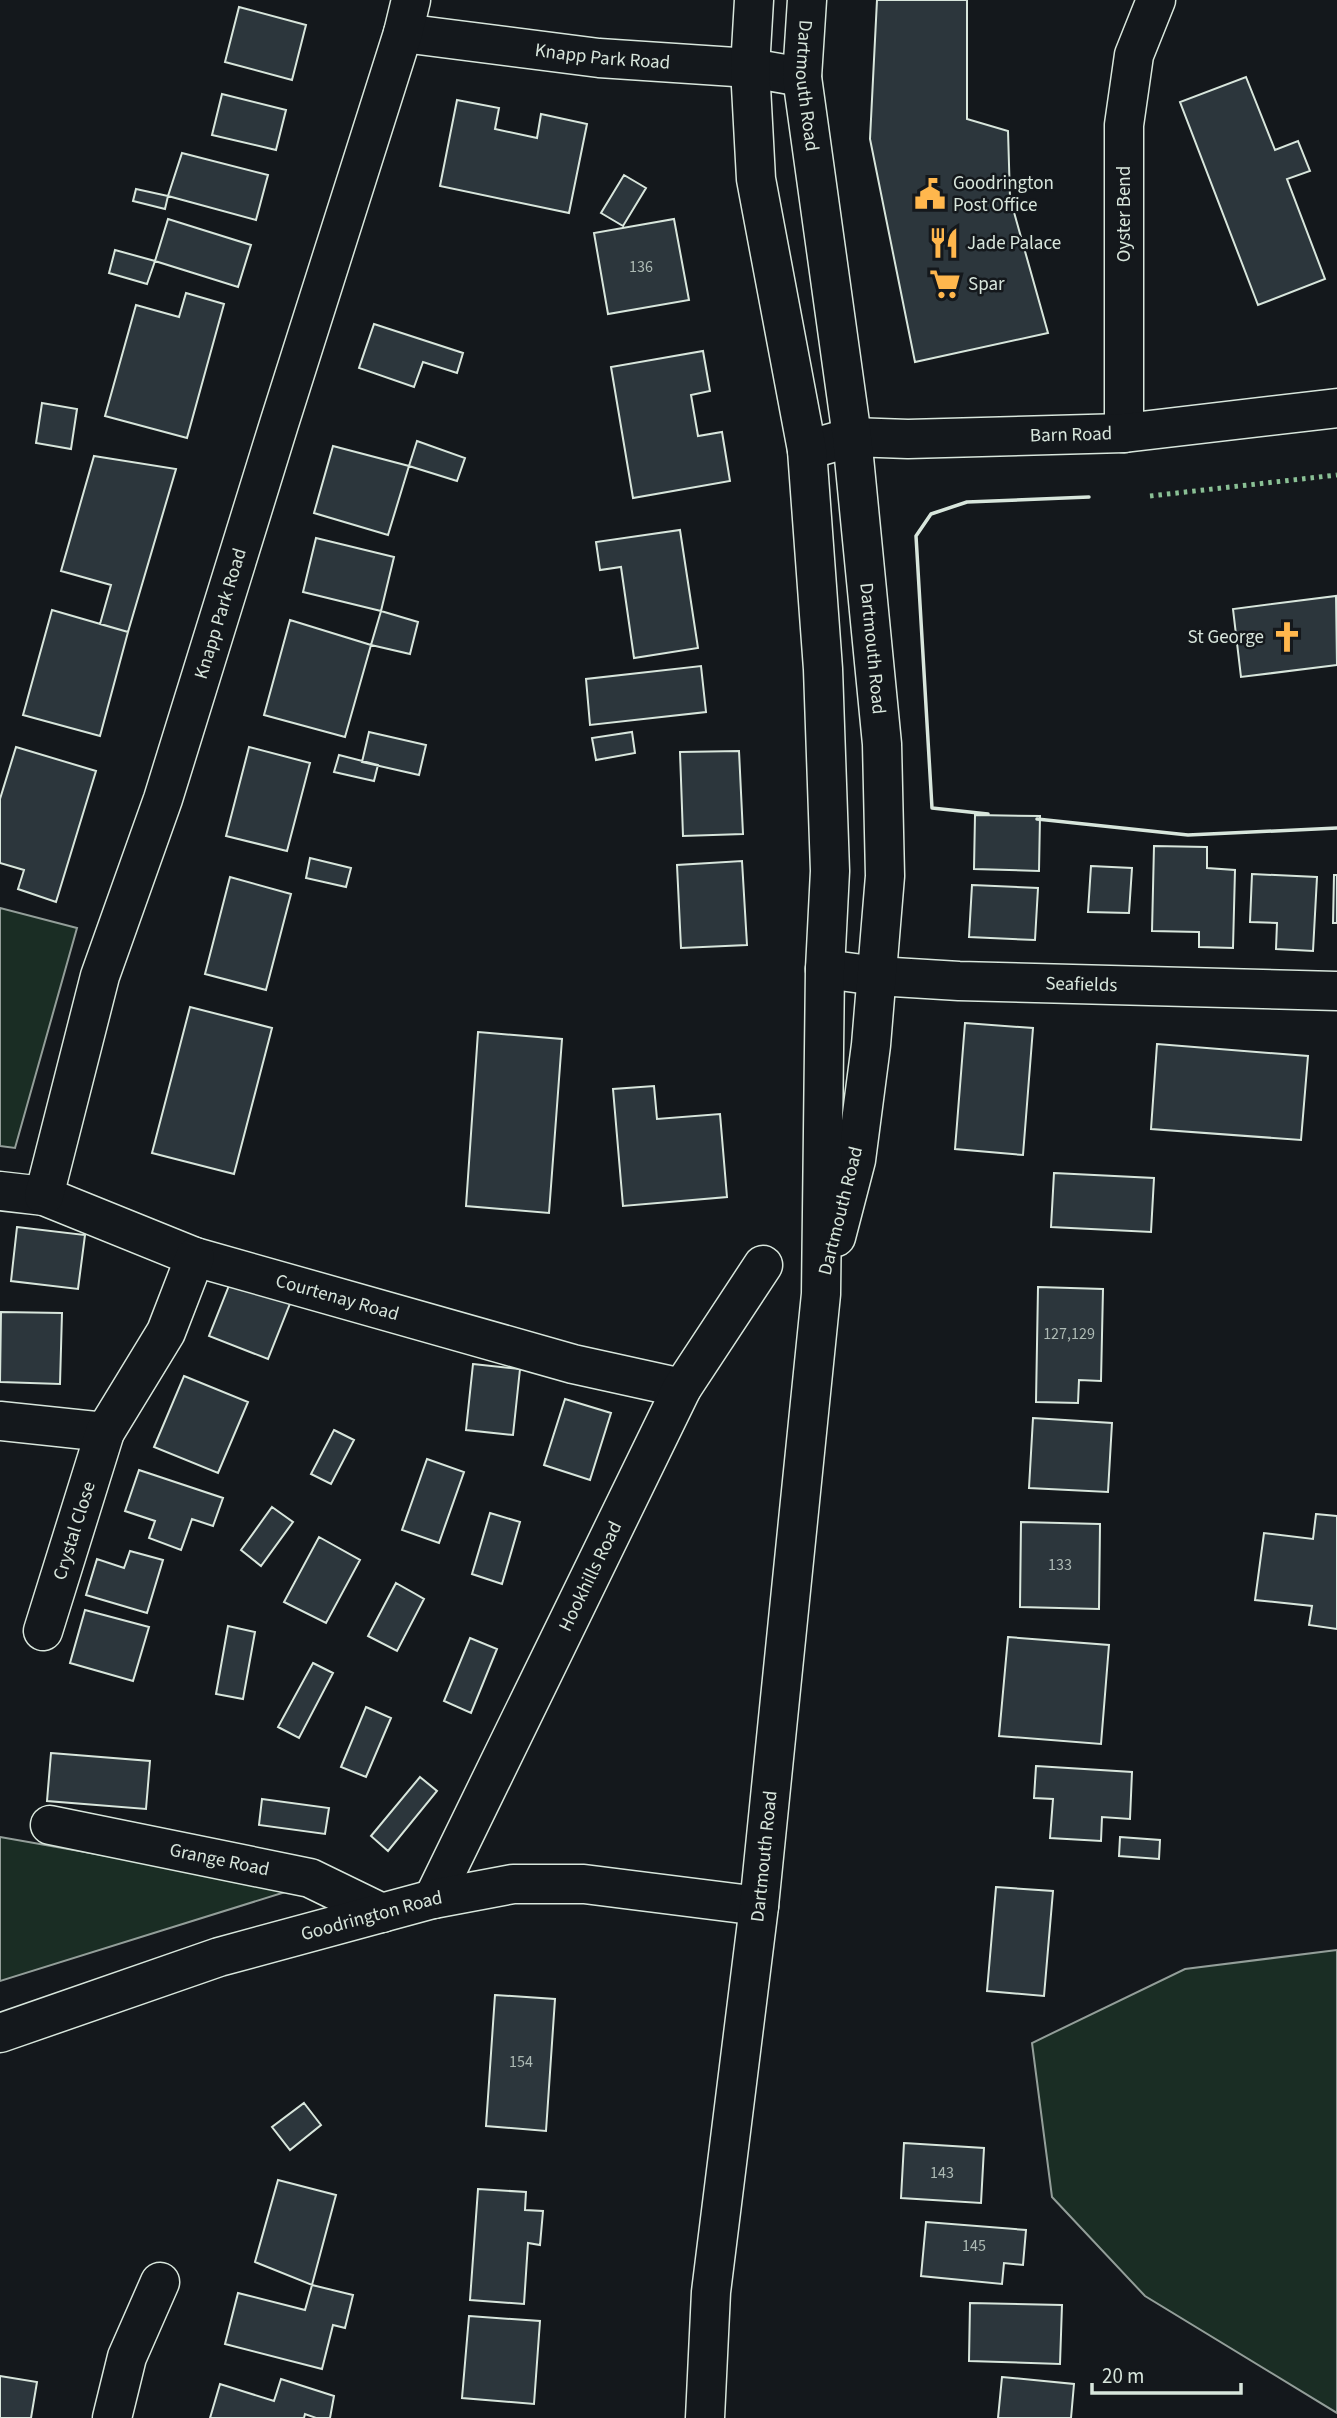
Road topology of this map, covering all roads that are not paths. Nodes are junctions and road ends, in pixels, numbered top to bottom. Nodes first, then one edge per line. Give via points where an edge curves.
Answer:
1 (754, 0) edge
2 (807, 0) edge
3 (1156, 0) edge
4 (407, 17) edge
5 (750, 68) junction
6 (802, 77) junction
7 (1337, 408) edge
8 (1124, 433) junction
9 (852, 437) junction
10 (807, 450) junction
11 (825, 969) junction
12 (877, 976) junction
13 (1337, 990) edge
14 (0, 1191) edge
15 (44, 1196) junction
16 (195, 1257) junction
17 (763, 1265) dead end
18 (821, 1294) junction
19 (682, 1388) junction
20 (0, 1421) edge
21 (105, 1432) junction
22 (43, 1631) dead end
23 (50, 1825) dead end
24 (433, 1899) junction
25 (759, 1906) junction
26 (382, 1913) junction
27 (0, 2033) edge
28 (160, 2283) dead end
29 (112, 2418) edge
30 (705, 2418) edge

1 - 5 street, Dartmouth Road
2 - 6 street, Dartmouth Road
3 - 8 street, Oyster Bend via 1135,55 1124,125
4 - 5 street, Knapp Park Road via 599,58
4 - 15 street, Knapp Park Road via 163,799 100,976
5 - 6 street, Knapp Park Road
5 - 10 street, Dartmouth Road via 757,179
6 - 9 street, Dartmouth Road
7 - 8 street, Barn Road
8 - 9 street, Barn Road
9 - 10 street, Barn Road
9 - 12 street, Dartmouth Road via 882,744 885,876
10 - 11 street, Dartmouth Road via 824,696 830,871
11 - 12 street, Seafields
11 - 18 street, Dartmouth Road
12 - 13 street, Seafields
12 - 18 street, Dartmouth Road via 856,1160
14 - 15 street, Courtenay Road
15 - 16 street, Courtenay Road
16 - 19 street, Courtenay Road via 573,1364
16 - 21 street, Crystal Close via 166,1332
17 - 19 street, Hookhills Road
18 - 25 street, Dartmouth Road
19 - 24 street, Hookhills Road
20 - 21 street
21 - 22 street, Crystal Close
23 - 26 street, Grange Road via 310,1878
24 - 25 street, Goodrington Road via 513,1884 584,1884
24 - 26 street, Goodrington Road
25 - 30 street, Dartmouth Road via 712,2292
26 - 27 street, Goodrington Road via 219,1957
28 - 29 street via 127,2357

